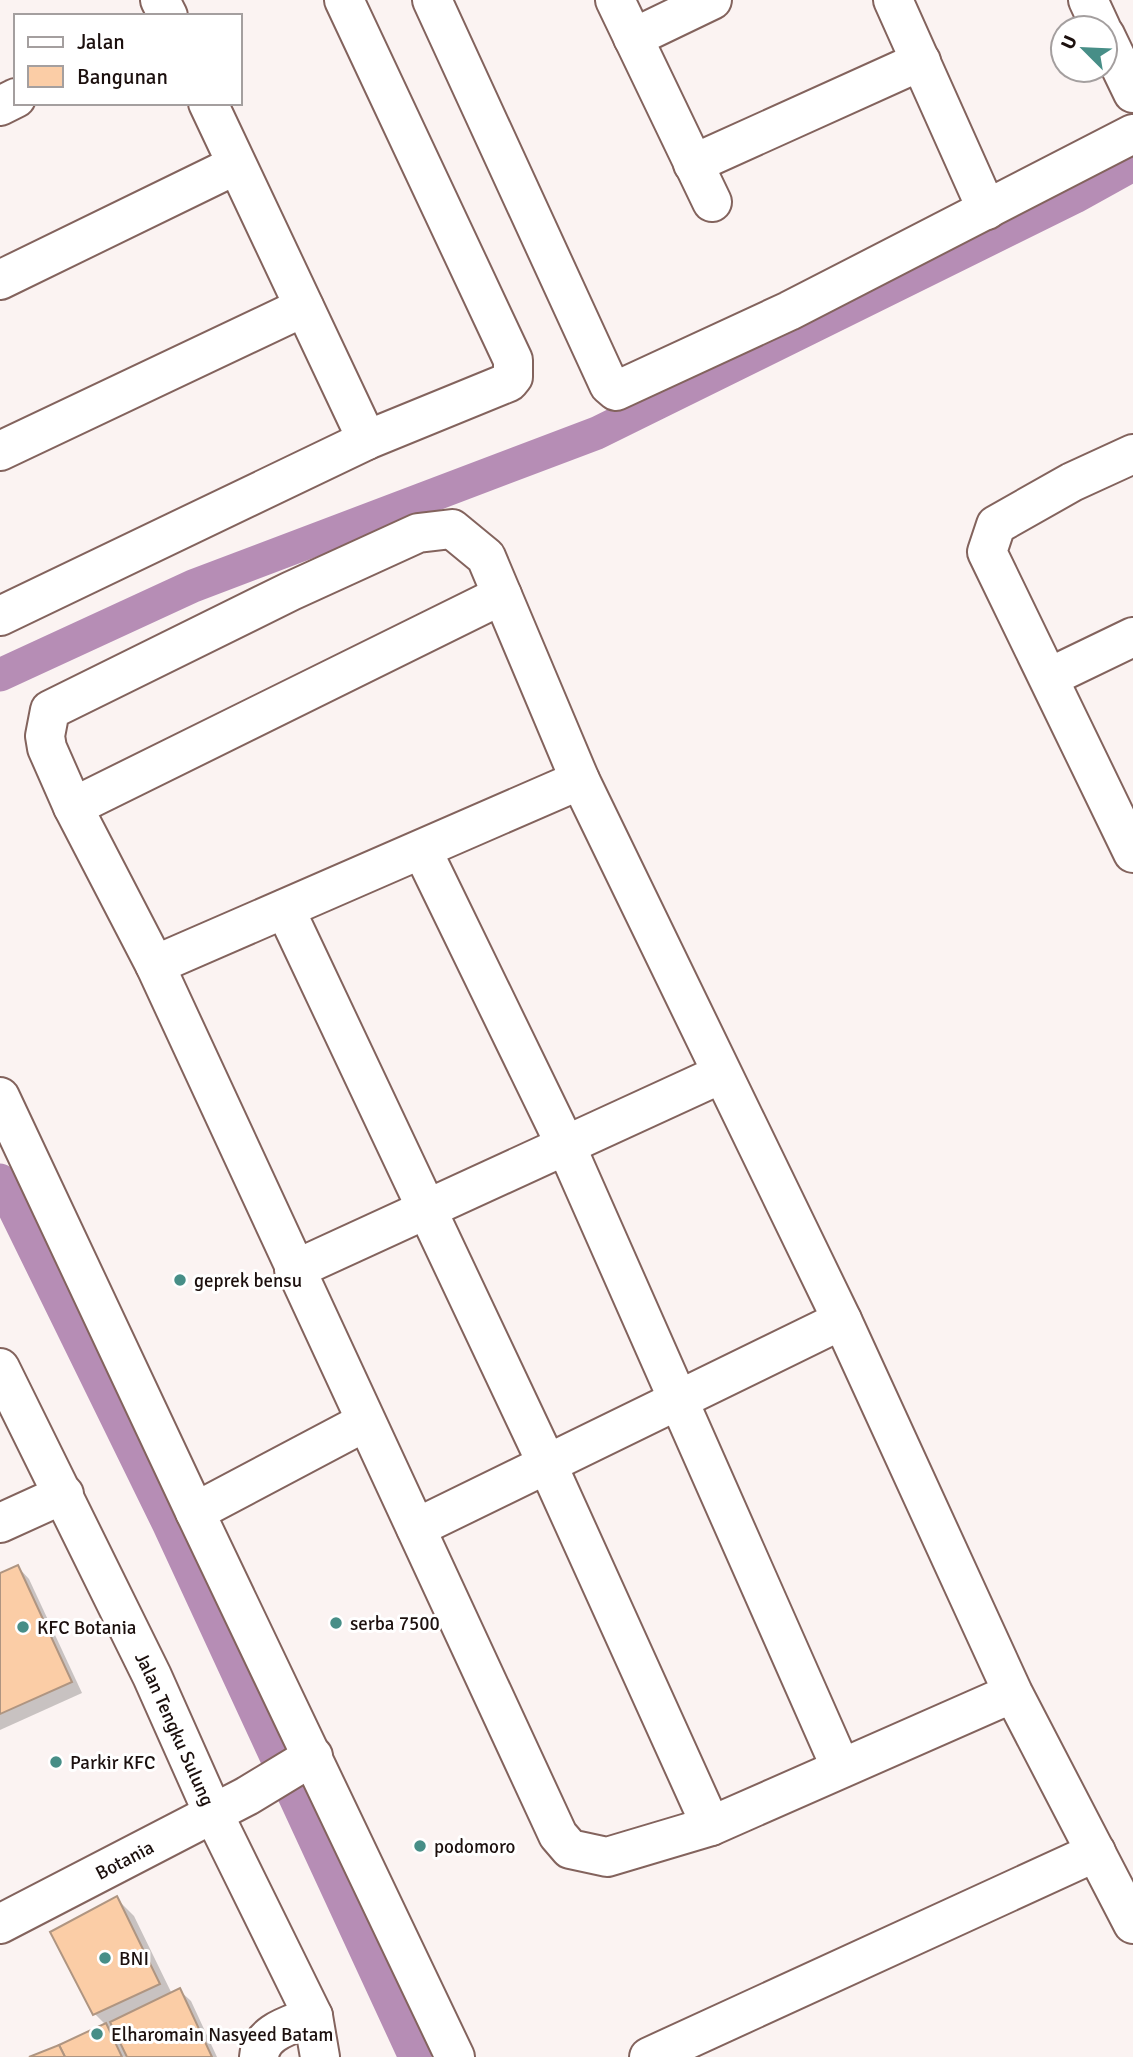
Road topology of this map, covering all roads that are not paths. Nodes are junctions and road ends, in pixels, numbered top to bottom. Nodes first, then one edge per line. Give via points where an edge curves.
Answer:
1 (344, 0) edge
2 (432, 0) edge
3 (615, 0) edge
4 (712, 0) edge
5 (893, 0) edge
6 (633, 38) junction
7 (921, 61) junction
8 (1119, 64) edge
9 (1133, 93) edge
10 (209, 105) edge
11 (1133, 134) edge
12 (693, 164) junction
13 (236, 166) junction
14 (712, 202) dead end
15 (987, 209) junction
16 (0, 280) edge
17 (304, 307) junction
18 (367, 440) junction
19 (0, 451) edge
20 (1133, 454) edge
21 (502, 595) junction
22 (0, 616) edge
23 (1133, 637) edge
24 (1050, 677) junction
25 (580, 779) junction
26 (73, 807) junction
27 (422, 850) junction
28 (1133, 853) edge
29 (285, 909) junction
30 (155, 965) junction
31 (721, 1074) junction
32 (3, 1109) edge
33 (566, 1146) junction
34 (428, 1208) junction
35 (294, 1270) junction
36 (842, 1320) junction
37 (0, 1368) edge
38 (677, 1400) junction
39 (365, 1422) junction
40 (548, 1466) junction
41 (64, 1494) junction
42 (195, 1512) junction
43 (0, 1523) edge
44 (416, 1528) junction
45 (1013, 1693) junction
46 (304, 1763) junction
47 (841, 1768) junction
48 (213, 1814) junction
49 (711, 1826) junction
50 (1096, 1852) junction
51 (1133, 1923) edge
52 (0, 1924) edge
53 (313, 2016) junction
54 (258, 2057) edge
55 (320, 2057) edge
56 (455, 2057) edge
57 (649, 2057) edge

1 - 18 street via 513,360 509,382
2 - 15 street via 613,390 789,310
3 - 6 street
4 - 6 street
5 - 7 street
6 - 12 street
7 - 12 street
7 - 15 street
8 - 9 street
10 - 13 street
11 - 15 street
12 - 14 street
13 - 16 street
13 - 17 street
17 - 18 street
17 - 19 street
18 - 22 street
20 - 24 street via 996,525 992,535 987,552
21 - 25 street
21 - 26 street
21 - 26 street via 486,557 452,529 418,533 50,710 47,748
23 - 24 street
24 - 28 street
25 - 27 street
25 - 31 street
26 - 30 street
27 - 29 street
27 - 33 street
29 - 30 street
29 - 34 street
30 - 35 street
31 - 33 street
31 - 36 street
32 - 42 street
33 - 34 street
33 - 38 street
34 - 35 street
34 - 40 street
35 - 39 street
36 - 38 street
36 - 45 street
37 - 41 street, Jalan Tengku Sulung
38 - 40 street
38 - 47 street
39 - 42 street
39 - 44 street
40 - 44 street
40 - 49 street
41 - 43 street
41 - 48 street, Jalan Tengku Sulung
42 - 46 street
44 - 49 street via 558,1835 570,1849 607,1857
45 - 47 street
45 - 50 street
46 - 48 street, Botania
46 - 56 street
47 - 49 street
48 - 52 street, Botania
48 - 53 street, Jalan Tengku Sulung
50 - 51 street
50 - 57 street
53 - 54 street via 271,2034 263,2041
53 - 55 street, Jalan Tengku Sulung

